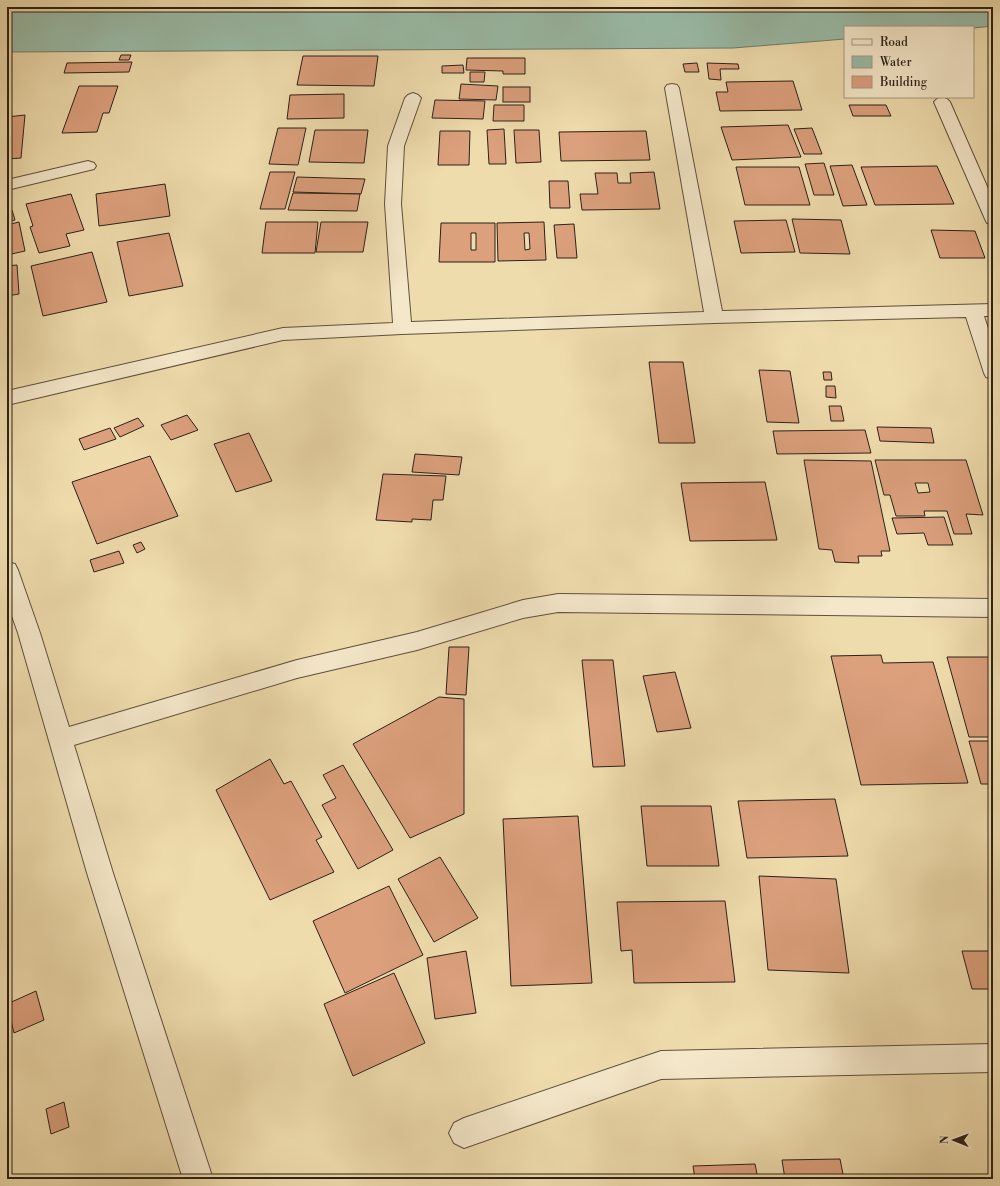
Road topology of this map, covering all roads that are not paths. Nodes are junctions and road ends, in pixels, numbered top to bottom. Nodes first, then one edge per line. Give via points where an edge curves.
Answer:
1 (672, 88) dead end
2 (413, 98) dead end
3 (942, 102) dead end
4 (88, 166) dead end
5 (7, 185) edge
6 (993, 219) edge
7 (993, 310) edge
8 (973, 311) junction
9 (714, 317) junction
10 (402, 328) junction
11 (993, 373) edge
12 (7, 398) edge
13 (7, 570) edge
14 (993, 608) edge
15 (61, 739) junction
16 (993, 1058) edge
17 (464, 1133) dead end
18 (198, 1179) edge

1 - 9 street
2 - 10 street via 396,146 393,204
3 - 6 street
4 - 5 street
7 - 8 street
8 - 9 street
8 - 11 street
9 - 10 street
10 - 12 street via 283,334
13 - 15 street
14 - 15 street via 558,603 523,609 417,641 296,669
15 - 18 street via 100,873
16 - 17 street via 661,1065

